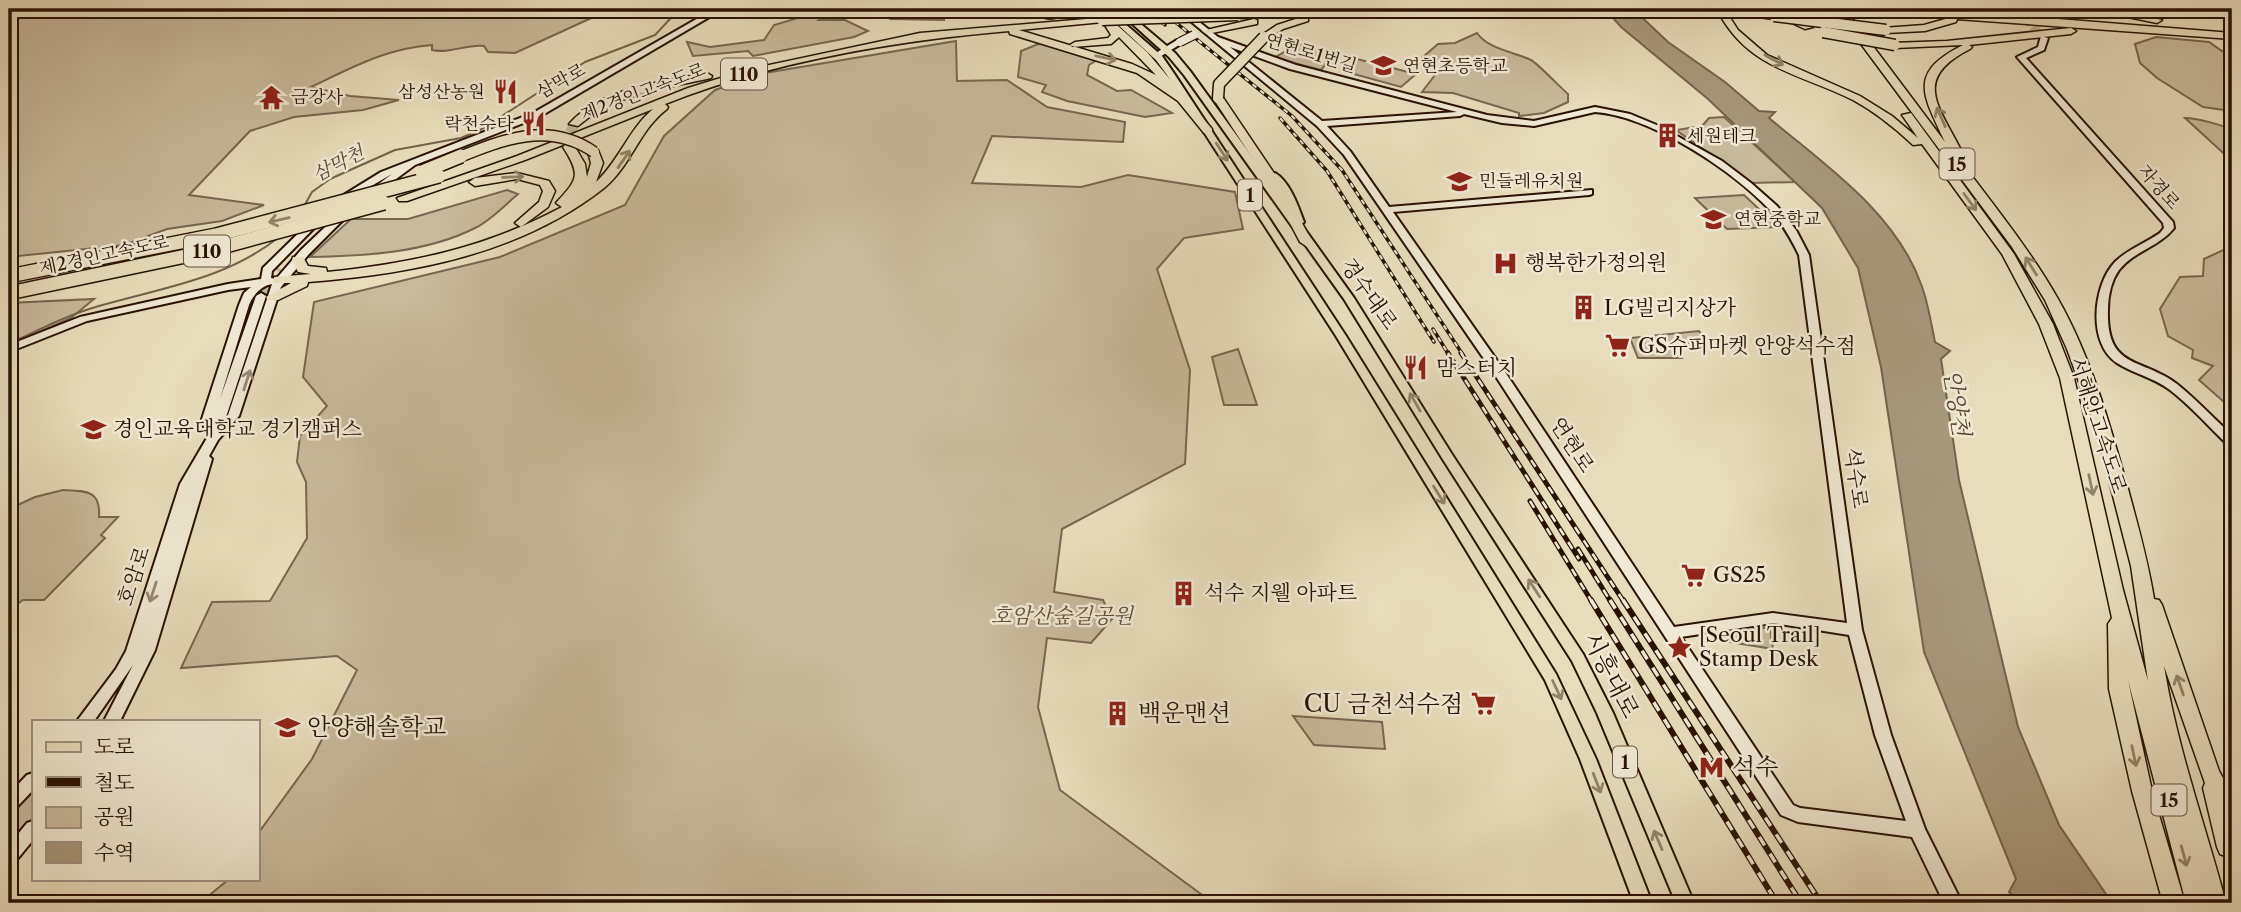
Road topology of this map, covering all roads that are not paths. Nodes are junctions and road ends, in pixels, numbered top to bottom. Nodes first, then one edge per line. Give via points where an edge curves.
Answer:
1 (719, 9) edge
2 (1030, 9) edge
3 (1119, 9) edge
4 (1143, 9) edge
5 (1179, 9) edge
6 (1189, 9) edge
7 (1292, 9) edge
8 (1432, 9) edge
9 (1792, 9) edge
10 (1828, 9) edge
11 (1840, 9) edge
12 (1846, 9) edge
13 (1905, 9) edge
14 (2093, 9) edge
15 (1389, 10) edge
16 (1886, 10) edge
17 (1722, 12) edge
18 (1235, 13) junction
19 (1339, 14) junction
20 (1776, 15) junction
21 (1102, 16) edge
22 (1954, 20) dead end
23 (1851, 24) junction
24 (2232, 33) edge
25 (2213, 34) junction
26 (1212, 35) junction
27 (920, 36) junction
28 (2044, 37) dead end
29 (2001, 38) junction
30 (1166, 50) junction
31 (1254, 53) junction
32 (1155, 56) junction
33 (777, 59) junction
34 (1240, 61) junction
35 (710, 85) junction
36 (1181, 99) junction
37 (1471, 113) junction
38 (1643, 120) joint
39 (574, 124) dead end
40 (1321, 124) junction
41 (1208, 131) junction
42 (569, 147) tunnel mouth
43 (411, 165) junction
44 (1969, 179) junction
45 (1955, 180) junction
46 (1589, 192) dead end
47 (401, 201) junction
48 (1387, 211) junction
49 (309, 212) junction
50 (552, 216) junction
51 (503, 234) junction
52 (1306, 242) junction
53 (331, 274) junction
54 (9, 276) edge
55 (271, 280) junction
56 (228, 287) junction
57 (9, 293) edge
58 (9, 349) edge
59 (212, 438) junction
60 (2232, 442) edge
61 (2140, 566) junction
62 (2114, 590) junction
63 (1558, 625) joint
64 (1854, 630) junction
65 (1672, 633) junction
66 (2152, 697) junction
67 (86, 720) edge
68 (113, 720) edge
69 (2210, 772) junction
70 (32, 781) edge
71 (9, 804) edge
72 (2232, 813) edge
73 (32, 829) edge
74 (1917, 830) junction
75 (2228, 846) dead end
76 (9, 857) edge
77 (1643, 903) edge
78 (1685, 903) edge
79 (1953, 903) edge
80 (2174, 903) edge
81 (2197, 903) edge
82 (2215, 903) edge

1 - 43 street, 삼막로 via 536,115
2 - 21 highway via 1048,16
3 - 30 main road, 경수대로 / 1
4 - 6 highway
5 - 26 street
7 - 18 highway, 제2경인고속도로 / 110
8 - 15 highway, 제2경인고속도로 / 110
9 - 16 highway, bridge
10 - 45 highway, 서해안고속도로 / 15
11 - 23 highway, 서해안고속도로 / 15
12 - 23 highway
13 - 16 highway
14 - 24 highway
15 - 18 highway, 제2경인고속도로 / 110
15 - 19 highway
16 - 24 highway
16 - 25 highway
17 - 20 highway
17 -> 45 highway via 1736,33 1767,57 1890,119
18 - 21 highway, 제2경인고속도로 / 110, bridge
19 - 26 highway
19 - 52 highway, bridge via 1288,24 1264,37 1219,84 1218,98 1276,185
20 - 22 highway, bridge via 1886,30 1925,28
20 - 29 highway, bridge via 1851,39 1895,46
21 - 21 highway via 1115,37 1101,44 1075,45 1059,37 1068,27
21 - 27 highway, 제2경인고속도로 / 110
21 - 32 main road, 1
21 - 33 highway, 제2경인고속도로 / 110 via 927,31
21 - 36 highway via 1144,54
23 - 44 highway, 서해안고속도로 / 15
24 - 25 highway
25 - 29 highway via 2091,30
26 - 30 street, 연현로1번길, bridge via 1194,35
26 - 31 street, 연현로1번길
26 - 34 street, 연현로
27 - 35 highway, 제2경인고속도로 / 110 via 800,60
27 -> 36 highway via 1031,34 1071,51 1139,68
28 - 60 street, 자경로 via 2041,48 2021,57 2168,222 2169,228 2126,254 2111,274 2101,319 2110,346 2116,358 2163,379
44 -> 29 highway via 1927,82 1936,64 1952,52
30 - 32 street
30 - 52 main road, 경수대로 / 1 via 1196,85
31 - 34 street
31 - 37 street, 연현로1번길
32 - 41 main road, 1
33 - 39 highway via 630,95 590,111
33 - 49 highway, 제2경인고속도로 / 110, bridge via 716,76 439,176
34 - 40 street, 연현로
35 - 47 highway, 제2경인고속도로 / 110
50 -> 35 highway via 614,173 653,114
36 - 41 highway
37 - 38 street, 연현로1번길 via 1512,122 1546,122 1601,110
37 - 40 street
38 - 64 street, 석수로 via 1714,160 1758,192 1802,250
40 - 48 street, 연현로
41 -> 77 main road, 1 via 1551,678
42 - 51 highway via 583,172 572,195 548,213
43 - 55 street, 삼막로 via 355,204
43 - 55 street, 삼막로 via 358,188 324,214
61 -> 44 highway, 서해안고속도로 / 15 via 2103,426 2052,300
45 -> 62 highway, 서해안고속도로 / 15 via 2008,254 2046,324 2067,378
46 - 48 street
47 -> 51 highway via 500,178 524,176 545,183 549,191 544,204
47 - 57 highway, 제2경인고속도로 / 110, bridge via 175,258
48 - 65 street, 연현로
49 - 50 highway, bridge via 507,140 561,136 583,142 599,162 593,179
49 -> 54 highway, 제2경인고속도로 / 110, bridge
50 - 53 highway via 455,255 391,270
51 - 53 highway via 435,256
63 -> 52 main road, 경수대로 / 1 via 1349,298
53 - 55 highway via 299,284
53 - 55 highway via 303,269
55 - 56 street
55 - 56 street
55 - 59 street, 호암로
56 - 58 street via 84,319
59 -> 67 street, 호암로 via 186,484 133,652
59 - 68 street, 호암로 via 148,650
61 - 66 highway, 서해안고속도로 / 15
69 -> 61 highway
62 - 66 highway, 서해안고속도로 / 15
62 -> 80 highway via 2119,689
78 -> 63 main road, 시흥대로 / 1 via 1605,713
64 - 65 street via 1773,618
64 - 74 street, 석수로 via 1883,735
65 - 74 street, 연현로 via 1787,810 1798,816
66 -> 81 highway, 서해안고속도로 / 15
66 - 82 highway, 서해안고속도로 / 15
69 - 72 highway
69 - 75 highway
70 - 71 street
73 - 76 street
74 - 79 street, 석수로

